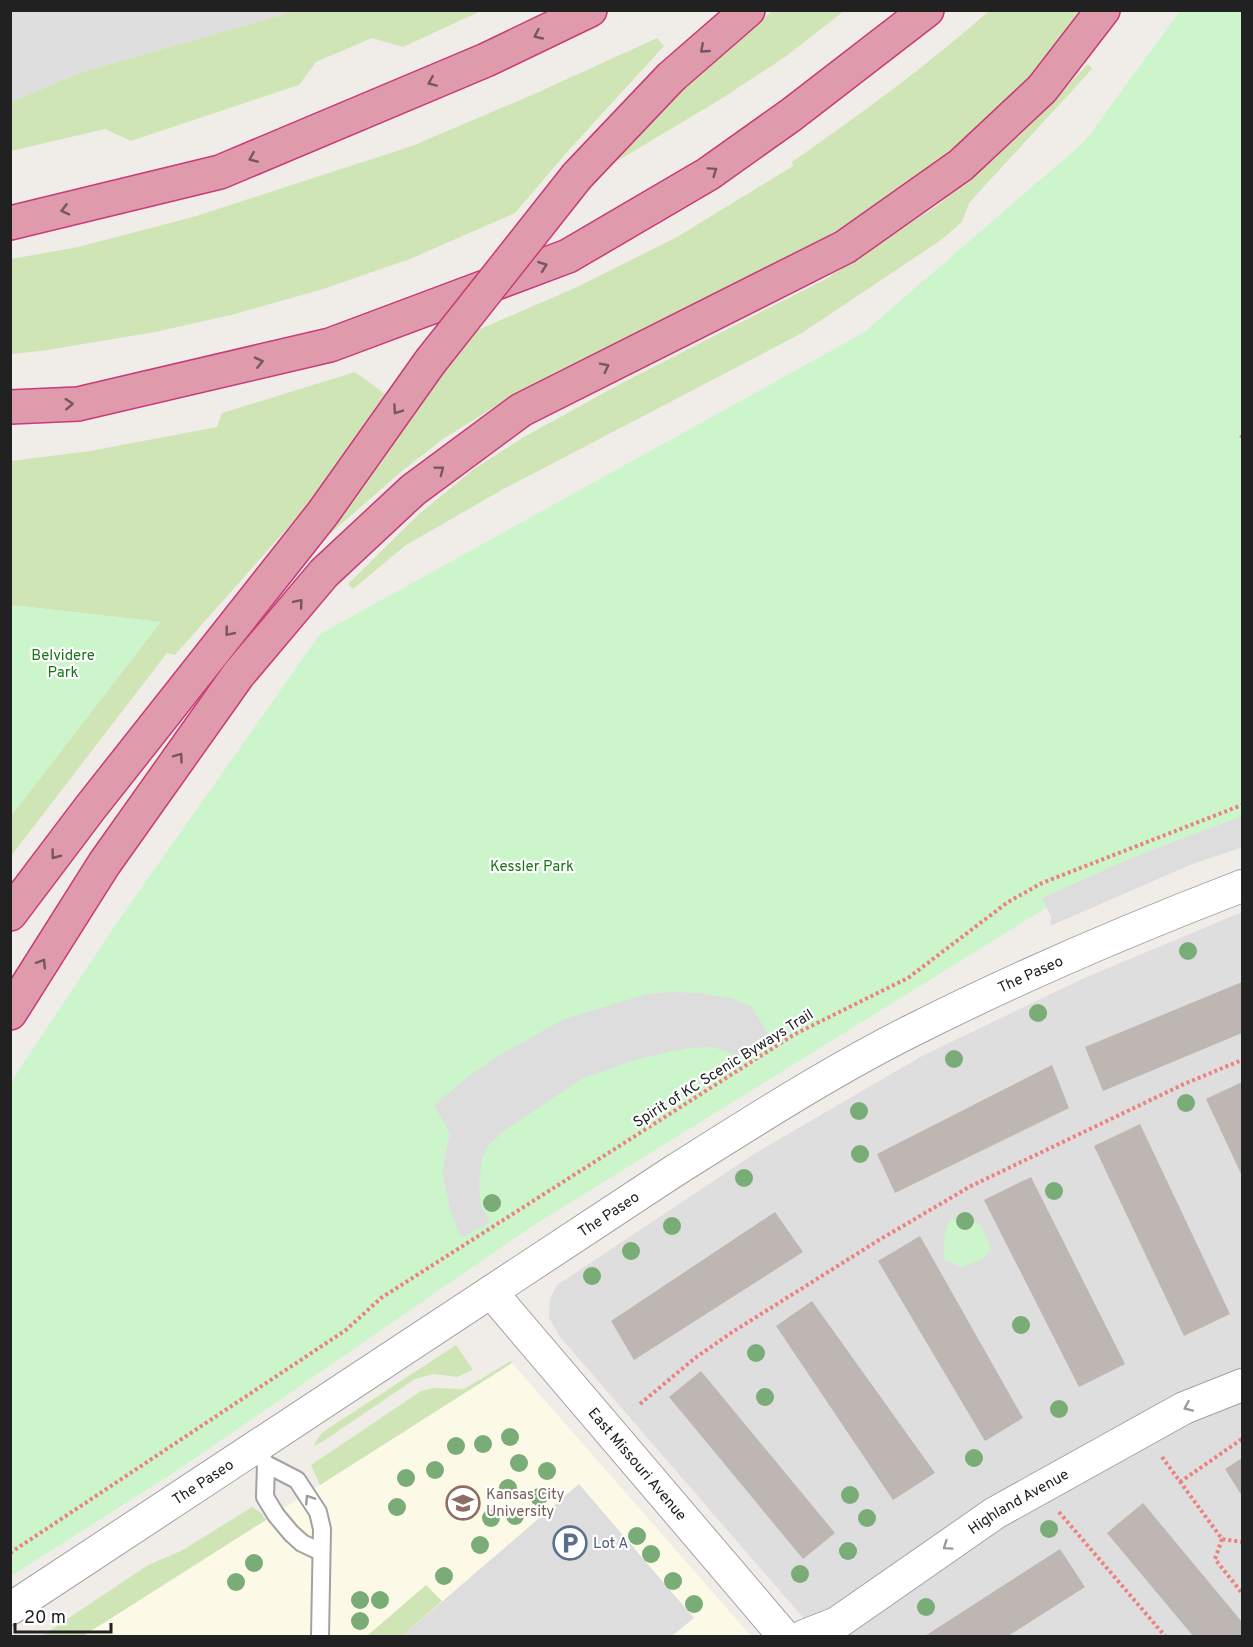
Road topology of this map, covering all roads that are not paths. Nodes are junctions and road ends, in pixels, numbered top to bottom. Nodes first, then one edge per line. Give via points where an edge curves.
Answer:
1 (590, 10) edge
2 (748, 10) edge
3 (927, 10) edge
4 (1103, 10) edge
5 (10, 223) edge
6 (10, 407) edge
7 (1242, 886) edge
8 (10, 914) edge
9 (10, 1013) edge
10 (491, 1292) junction
11 (1242, 1385) edge
12 (261, 1456) junction
13 (321, 1552) junction
14 (10, 1609) edge
15 (320, 1636) edge
16 (784, 1636) edge
17 (804, 1636) edge

1 -> 5 highway via 486,60 220,172
2 -> 8 highway, bridge via 671,77 577,176 430,362 323,513
6 -> 3 highway via 78,404 330,345 568,256 708,174
9 -> 4 highway via 104,864 238,675 324,573 413,490 521,410 845,247 961,165 1042,89
7 - 10 street, The Paseo via 1046,966 911,1030 781,1104
10 - 12 street, The Paseo
10 - 16 street, East Missouri Avenue
11 -> 17 street, Highland Avenue via 1184,1408 995,1513 837,1623
12 - 13 lane via 266,1497 276,1515 302,1543
13 -> 12 lane via 318,1512 297,1480
12 - 14 street, The Paseo
13 - 15 lane

